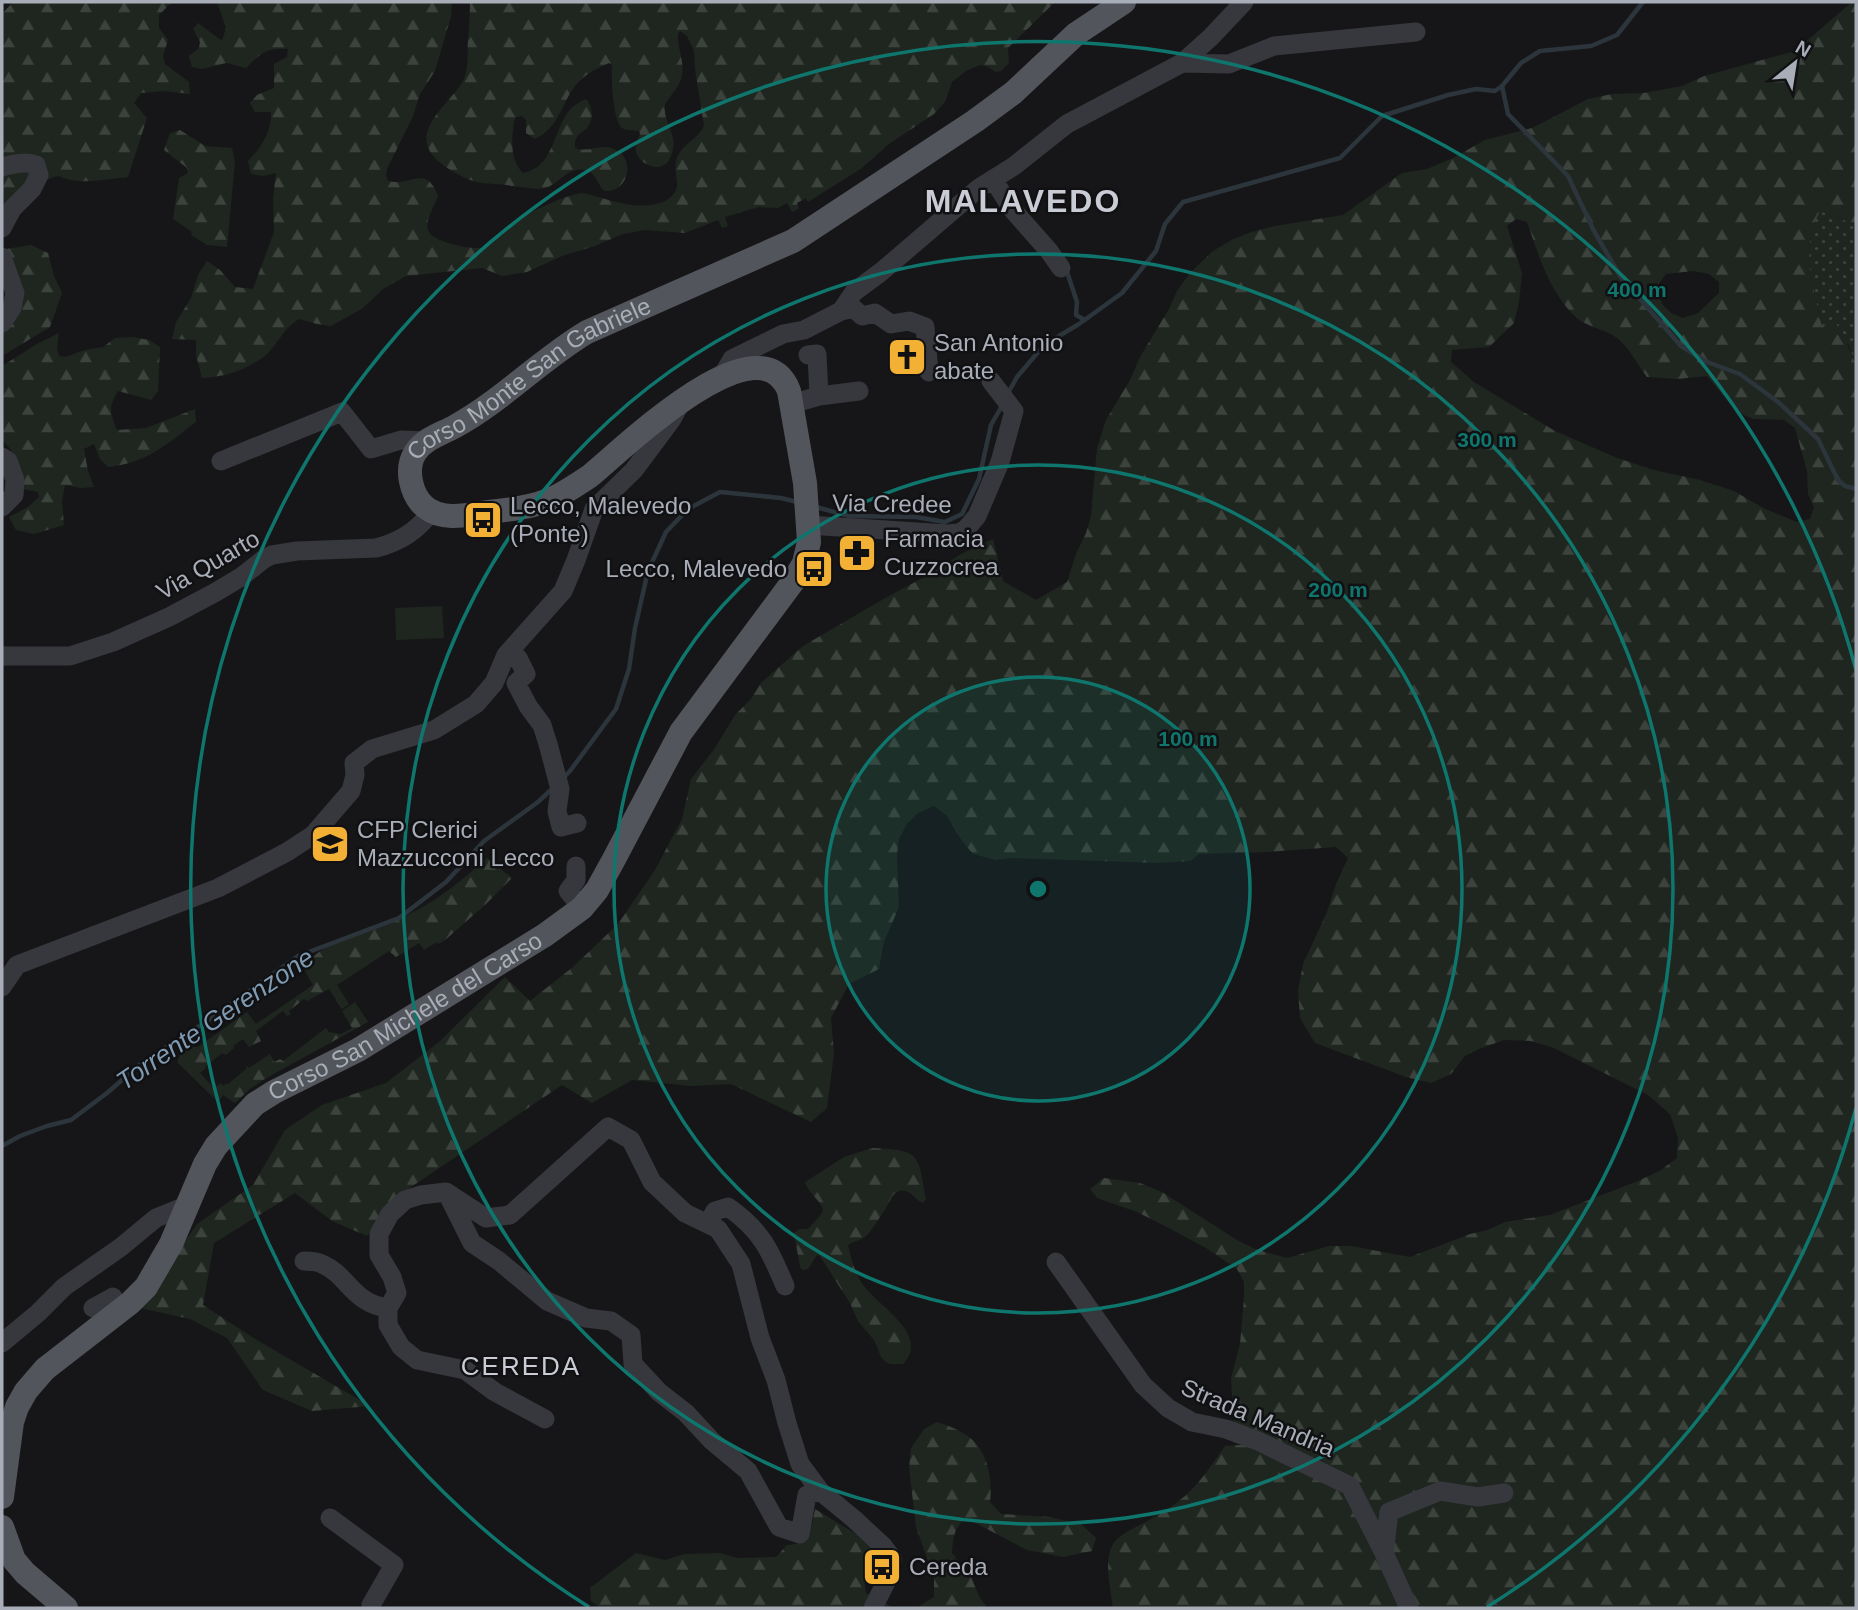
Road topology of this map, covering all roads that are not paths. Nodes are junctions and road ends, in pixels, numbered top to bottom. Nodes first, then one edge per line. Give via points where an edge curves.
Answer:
1 (1124, 2) edge
2 (1244, 2) edge
3 (1416, 32) dead end
4 (1182, 62) junction
5 (2, 167) edge
6 (993, 179) junction
7 (2, 228) edge
8 (2, 257) edge
9 (1061, 268) dead end
10 (841, 312) junction
11 (2, 323) edge
12 (804, 330) junction
13 (929, 372) dead end
14 (720, 377) junction
15 (994, 385) dead end
16 (859, 391) dead end
17 (819, 396) junction
18 (682, 400) junction
19 (791, 404) junction
20 (426, 441) junction
21 (2, 457) edge
22 (221, 461) dead end
23 (2, 507) edge
24 (432, 511) junction
25 (808, 525) junction
26 (2, 656) edge
27 (518, 658) dead end
28 (577, 823) dead end
29 (576, 866) dead end
30 (582, 908) junction
31 (2, 986) edge
32 (451, 1195) junction
33 (188, 1205) junction
34 (708, 1224) junction
35 (304, 1261) dead end
36 (1056, 1262) dead end
37 (785, 1286) dead end
38 (113, 1297) dead end
39 (93, 1308) dead end
40 (388, 1308) junction
41 (2, 1343) edge
42 (545, 1419) dead end
43 (820, 1490) junction
44 (1504, 1493) dead end
45 (2, 1497) edge
46 (330, 1517) dead end
47 (4, 1537) edge
48 (1384, 1553) junction
49 (65, 1608) edge
50 (371, 1608) edge
51 (873, 1608) edge
52 (1409, 1608) edge

1 - 20 main road, Corso Monte San Gabriele via 1076,34 1013,93 975,121 793,241 587,332 499,399
2 - 4 street
3 - 4 street via 1274,46 1229,64
4 - 6 street via 1067,124
5 - 7 street via 32,163 39,175
6 - 9 street
6 - 10 street via 855,292
8 - 11 street via 15,293
10 - 12 street
10 - 13 street via 853,308 862,316 875,313 891,324 909,321 925,327
12 - 14 street via 783,334 732,359
12 - 17 street via 802,359 817,354
14 - 18 main road, Corso Monte San Gabriele
14 - 19 main road, Corso Monte San Gabriele via 751,369 769,371 785,382
15 - 25 street, Via Credee via 1013,411 1000,462 978,516 966,529 948,534
16 - 17 street
17 - 19 street
18 - 24 main road, Corso Monte San Gabriele via 588,477 547,501 520,509 449,517
18 - 31 street via 635,470 594,509 563,591 506,655 494,683 476,704 434,730 372,749 354,763 351,791 313,835 288,852 218,888 17,965
19 - 25 main road, Corso Monte San Gabriele
20 - 22 street via 401,440 370,449 342,412
20 - 24 main road, Corso Monte San Gabriele via 412,457 410,473 418,498
21 - 23 street via 15,480 14,495
24 - 26 street, Via Quarto via 411,534 388,545 272,555 216,592 113,642 70,656
25 - 30 main road, Corso San Michele del Carso via 807,554 800,571 681,732 597,890
27 - 28 street via 526,674 516,683 542,725 559,782 561,827
29 - 30 street via 576,880 568,891
30 - 33 main road, Corso San Michele del Carso via 358,1050 256,1104 216,1146
32 - 34 street via 486,1218 510,1215 608,1127 631,1140 652,1182 685,1213
32 - 40 street via 421,1195 405,1200 390,1214 379,1234 379,1255 397,1293
32 - 43 street via 472,1242 547,1301 586,1318 611,1321 631,1335 633,1364 748,1471 779,1527 800,1534 807,1495
33 - 41 street via 156,1218 64,1287
33 - 45 main road, Corso San Michele del Carso via 146,1287 45,1369 26,1391 12,1422
34 - 37 street via 715,1211 728,1207 745,1219 762,1238
34 - 43 street via 718,1229 741,1264 800,1464
35 - 40 street via 331,1269 373,1306
36 - 48 street, Strada Mandria via 1143,1385 1168,1408 1192,1422 1258,1441 1350,1486
38 - 39 street
40 - 42 street via 388,1325 417,1360 465,1370
43 - 51 street via 892,1558 891,1572
44 - 48 street via 1478,1497 1440,1491 1389,1512
46 - 50 street via 394,1564
47 - 49 main road via 25,1573
48 - 52 street, Strada Mandria

